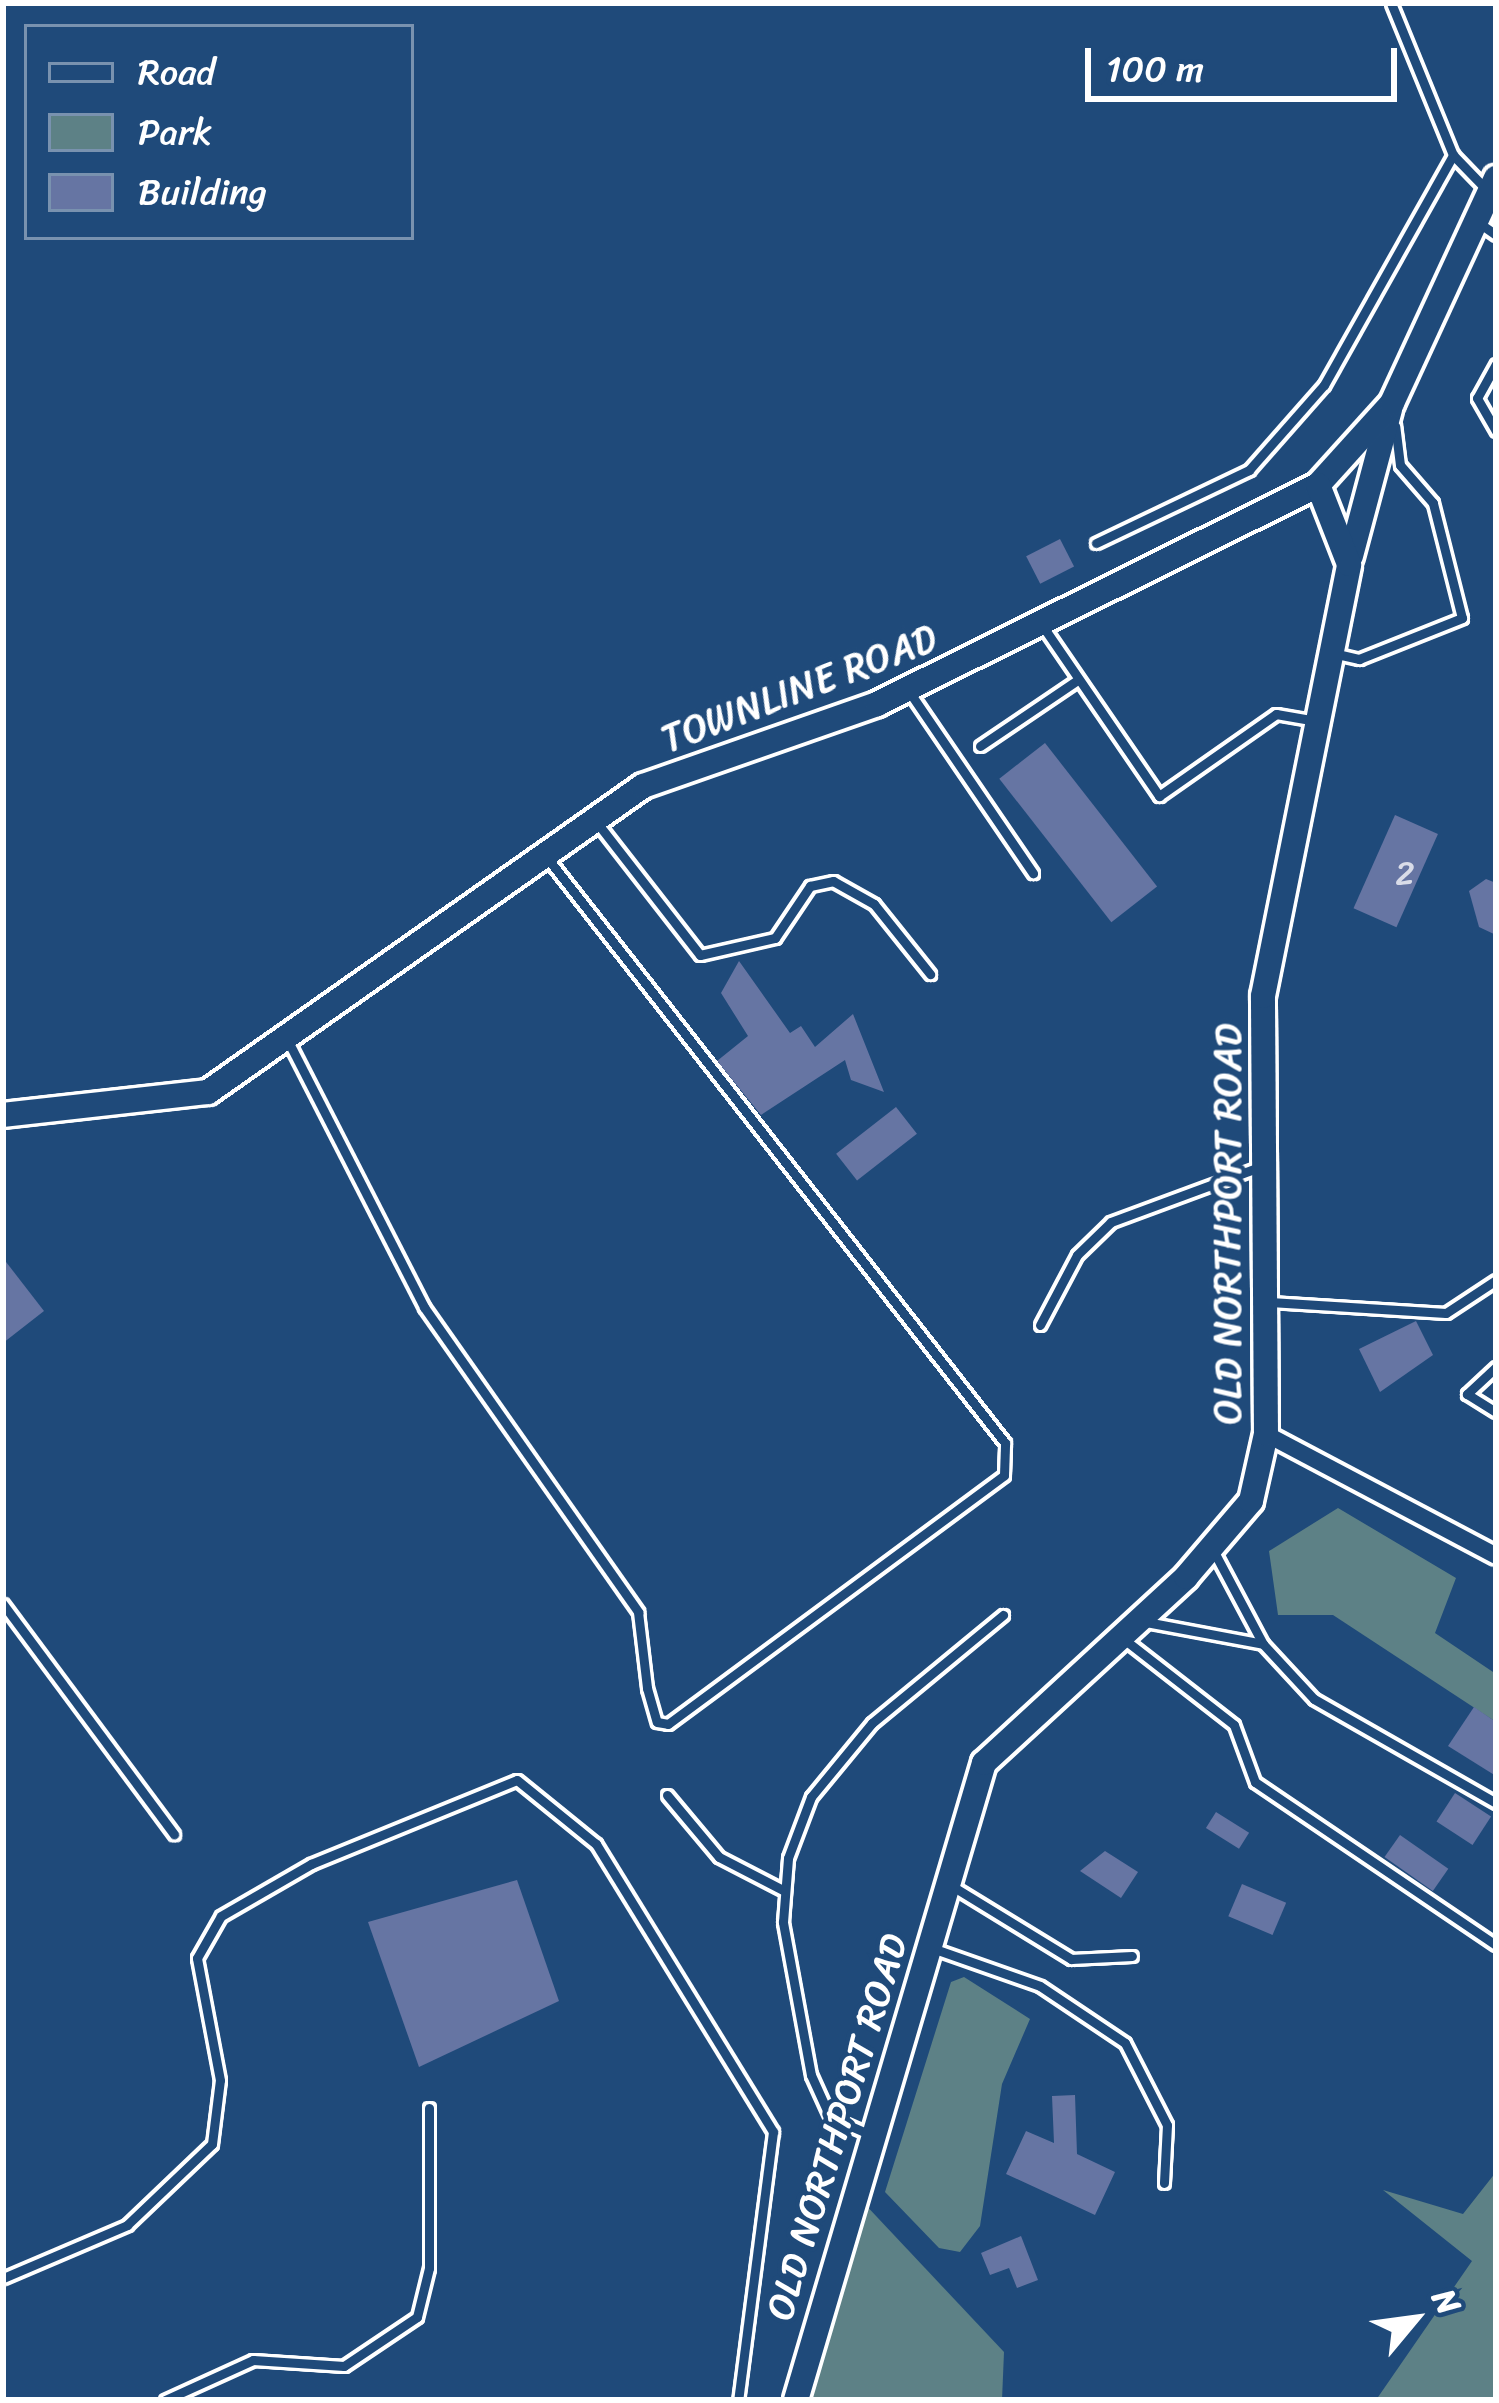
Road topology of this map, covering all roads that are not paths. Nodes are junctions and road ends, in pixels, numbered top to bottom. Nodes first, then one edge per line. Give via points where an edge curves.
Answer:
1 (1391, 3) edge
2 (1453, 155) junction
3 (1492, 185) edge
4 (1485, 228) edge
5 (1496, 364) edge
6 (1391, 403) junction
7 (1496, 431) edge
8 (1318, 485) junction
9 (1096, 543) dead end
10 (1349, 564) junction
11 (1044, 628) junction
12 (1337, 654) junction
13 (1076, 681) junction
14 (908, 690) junction
15 (1322, 724) junction
16 (980, 746) dead end
17 (595, 820) junction
18 (544, 855) junction
19 (1033, 874) dead end
20 (930, 974) dead end
21 (286, 1037) junction
22 (3, 1115) edge
23 (1262, 1166) junction
24 (1496, 1280) edge
25 (1264, 1302) junction
26 (1040, 1324) dead end
27 (1496, 1367) edge
28 (1496, 1412) edge
29 (1266, 1433) junction
30 (1211, 1548) junction
31 (1496, 1556) edge
32 (3, 1604) edge
33 (1003, 1615) dead end
34 (1130, 1629) junction
35 (1263, 1644) junction
36 (667, 1795) dead end
37 (1496, 1803) edge
38 (174, 1834) dead end
39 (947, 1883) junction
40 (785, 1891) junction
41 (1496, 1946) edge
42 (928, 1947) junction
43 (1132, 1957) dead end
44 (429, 2108) dead end
45 (871, 2135) junction
46 (1164, 2183) dead end
47 (3, 2278) edge
48 (165, 2400) edge
49 (738, 2400) edge
50 (796, 2400) edge

1 - 2 lane
2 - 3 lane
2 - 9 lane via 1324,385 1250,470
3 - 4 main road, TOWNLINE ROAD
4 - 6 main road, TOWNLINE ROAD
5 - 7 lane via 1478,398
6 - 8 main road, TOWNLINE ROAD
6 - 10 main road, OLD NORTHPORT ROAD
6 - 12 lane via 1400,465 1433,503 1462,618 1359,659
8 - 10 main road, OLD NORTHPORT ROAD
8 - 11 main road, TOWNLINE ROAD
10 - 12 main road, OLD NORTHPORT ROAD
11 - 13 lane
11 - 14 main road, TOWNLINE ROAD
12 - 15 main road, OLD NORTHPORT ROAD
13 - 15 lane via 1159,796 1285,710
13 - 16 lane
14 - 17 main road, TOWNLINE ROAD via 643,786
14 - 19 lane
15 - 23 main road, OLD NORTHPORT ROAD via 1263,996
17 - 18 main road, TOWNLINE ROAD
17 - 20 lane via 700,955 775,938 810,886 832,881 874,904
18 - 21 main road, TOWNLINE ROAD
18 - 21 lane via 662,992 1005,1443 1004,1475 668,1724 657,1722 647,1688 638,1612 424,1307
21 - 22 main road, TOWNLINE ROAD via 208,1092
23 - 25 main road, OLD NORTHPORT ROAD
23 - 26 lane via 1111,1222 1077,1255
24 - 25 lane via 1446,1313
25 - 29 main road, OLD NORTHPORT ROAD
27 - 28 lane via 1467,1394
29 - 30 main road, OLD NORTHPORT ROAD via 1251,1501
29 - 31 street
30 - 34 main road, OLD NORTHPORT ROAD
30 - 35 lane
32 - 38 lane
33 - 40 lane via 872,1723 811,1798
34 - 35 lane
34 - 39 main road, OLD NORTHPORT ROAD via 984,1763
34 - 41 lane via 1234,1725 1255,1782
35 - 37 lane via 1314,1700
36 - 40 lane via 719,1857
39 - 42 main road, OLD NORTHPORT ROAD
39 - 43 lane via 1071,1958
40 - 45 lane via 811,2074 830,2116
42 - 45 main road, OLD NORTHPORT ROAD
42 - 46 lane via 1040,1986 1125,2043 1167,2125
44 - 48 lane via 429,2268 417,2317 344,2366 253,2360
45 - 50 main road, OLD NORTHPORT ROAD
47 - 49 lane via 127,2225 212,2144 220,2080 197,1958 221,1916 311,1864 518,1780 596,1844 773,2132

